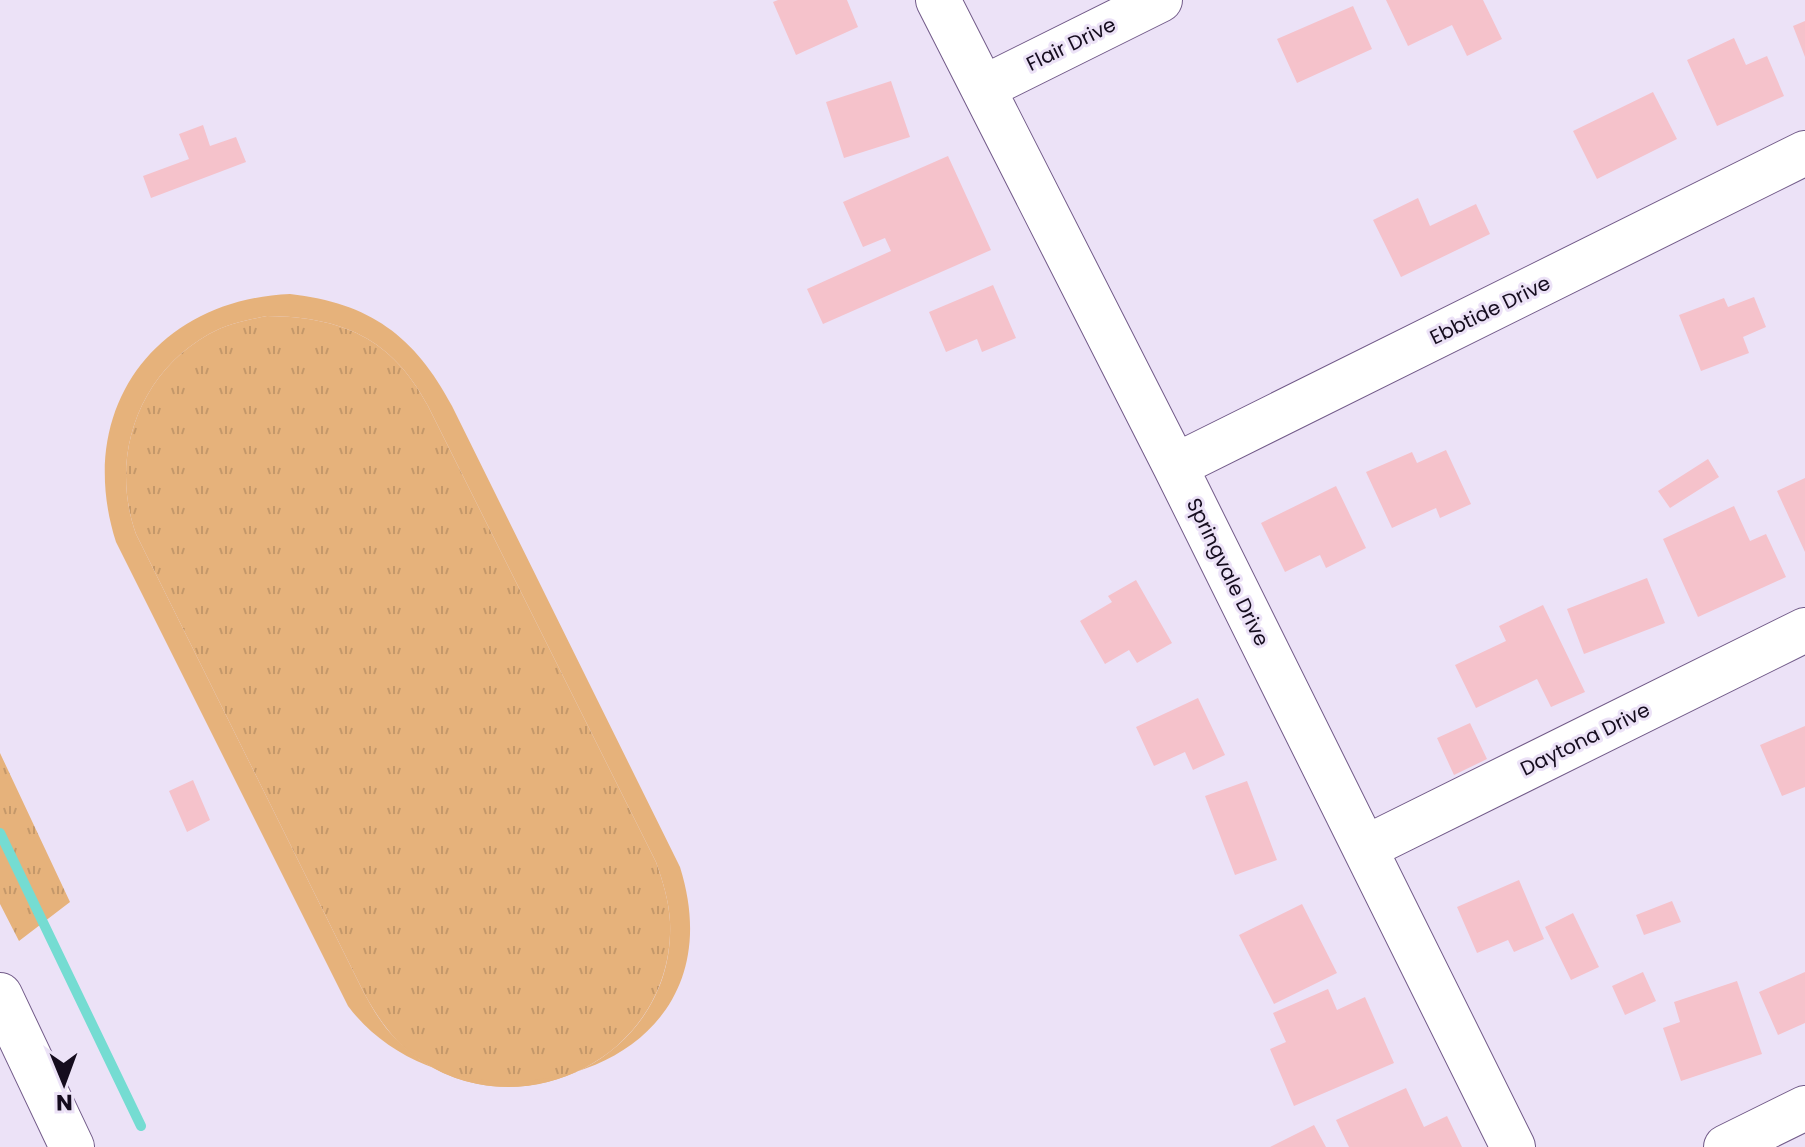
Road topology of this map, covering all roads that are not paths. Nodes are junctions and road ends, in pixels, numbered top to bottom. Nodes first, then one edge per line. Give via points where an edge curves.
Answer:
1 (938, 0) edge
2 (1160, 0) edge
3 (983, 88) junction
4 (1805, 153) edge
5 (1175, 466) junction
6 (1805, 630) edge
7 (1365, 848) junction
8 (0, 995) edge
9 (1805, 1108) edge
10 (72, 1147) edge
11 (1513, 1147) edge
12 (1726, 1147) edge

1 - 3 street, Springvale Drive
2 - 3 street, Flair Drive
3 - 5 street, Springvale Drive
4 - 5 street, Ebbtide Drive
5 - 7 street, Springvale Drive
6 - 7 street, Daytona Drive
7 - 11 street, Springvale Drive
8 - 10 street
9 - 12 street

